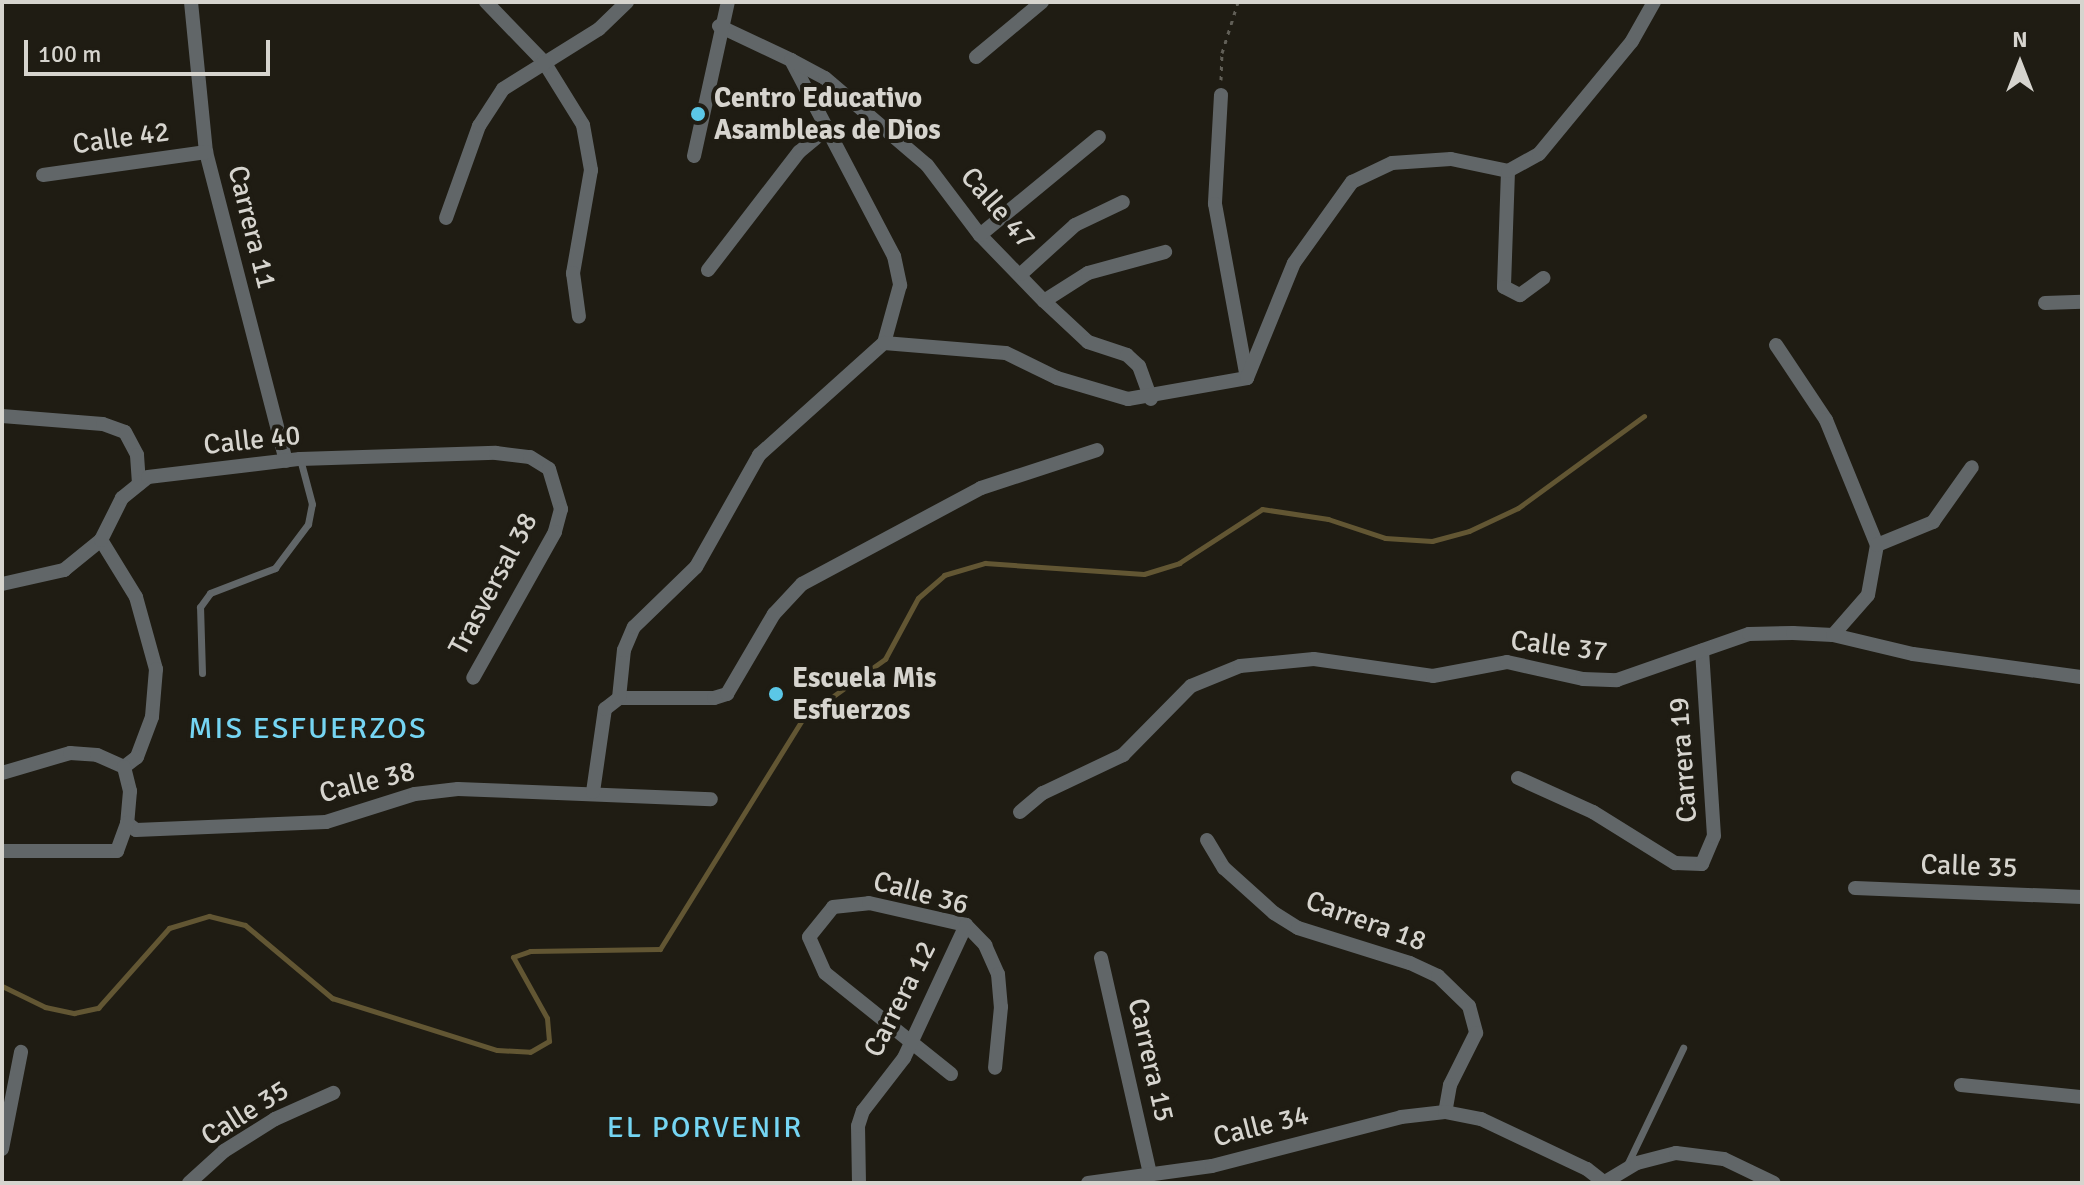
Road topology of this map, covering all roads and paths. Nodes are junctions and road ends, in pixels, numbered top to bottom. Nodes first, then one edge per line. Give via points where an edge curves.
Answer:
1 (191, 2) edge
2 (486, 2) edge
3 (627, 2) edge
4 (728, 2) edge
5 (1042, 2) edge
6 (1238, 2) edge
7 (1654, 2) edge
8 (719, 26) junction
9 (976, 57) dead end
10 (791, 60) junction
11 (544, 62) junction
12 (1221, 95) joint
13 (824, 131) junction
14 (1099, 137) dead end
15 (206, 152) junction
16 (694, 156) dead end
17 (1508, 171) junction
18 (43, 175) dead end
19 (1123, 202) dead end
20 (446, 218) dead end
21 (980, 235) junction
22 (1165, 252) dead end
23 (708, 270) dead end
24 (1021, 274) junction
25 (1543, 278) dead end
26 (1044, 301) junction
27 (2082, 302) edge
28 (2045, 303) dead end
29 (579, 317) dead end
30 (884, 343) junction
31 (1776, 345) dead end
32 (1247, 378) junction
33 (1151, 399) junction
34 (2, 416) edge
35 (1097, 450) dead end
36 (293, 460) junction
37 (1972, 467) dead end
38 (549, 469) joint
39 (139, 484) junction
40 (101, 540) junction
41 (1877, 545) junction
42 (2, 584) edge
43 (1833, 635) junction
44 (1702, 650) junction
45 (202, 673) dead end
46 (2082, 677) edge
47 (473, 678) dead end
48 (619, 698) junction
49 (124, 767) junction
50 (2, 773) edge
51 (1518, 778) dead end
52 (593, 792) junction
53 (711, 799) dead end
54 (1020, 812) dead end
55 (127, 823) junction
56 (1207, 840) dead end
57 (2, 851) edge
58 (1855, 888) dead end
59 (2082, 897) edge
60 (966, 925) junction
61 (1101, 958) dead end
62 (911, 1044) junction
63 (1683, 1048) dead end
64 (21, 1052) dead end
65 (995, 1068) dead end
66 (951, 1074) dead end
67 (1961, 1085) dead end
68 (333, 1093) dead end
69 (2082, 1097) edge
70 (1445, 1112) junction
71 (2, 1149) edge
72 (1624, 1170) junction
73 (1150, 1174) junction
74 (1605, 1182) edge
75 (189, 1183) edge
76 (859, 1183) edge
77 (1088, 1183) edge
78 (1774, 1183) edge

1 - 15 street, Carrera 11
2 - 11 street
3 - 11 street via 599,29
4 - 8 street
5 - 9 street
6 - 12 path via 1222,53
7 - 17 street via 1632,41 1559,134 1539,154
8 - 10 street, Calle 47
8 - 16 street
10 - 13 street
10 - 21 street, Calle 47 via 825,78 927,165
11 - 20 street via 503,89 479,126
11 - 29 street via 583,125 591,170 573,273
12 - 32 street via 1215,204
13 - 23 street via 799,152
13 - 30 street via 899,271
14 - 21 street
15 - 18 street, Calle 42
15 - 36 street, Carrera 11
17 - 25 street via 1504,287 1520,295
17 - 32 street via 1451,159 1392,163 1352,182 1294,263
19 - 24 street via 1075,225
21 - 24 street, Calle 47
22 - 26 street via 1088,273
24 - 26 street, Calle 47
26 - 33 street, Calle 47 via 1088,342 1127,355 1139,366
27 - 28 street
30 - 33 street via 1006,353 1057,378 1128,399
30 - 48 street via 749,468 722,527 696,567 634,627 624,650
31 - 41 street via 1826,420
32 - 33 street
34 - 39 street via 103,424 125,432 137,455
35 - 48 street via 981,488 802,584 774,614 727,694
36 - 38 street, Calle 40 via 496,453 530,457
36 - 39 street, Calle 40 via 148,477
36 - 45 lane via 312,504 308,524 275,568 210,593 200,607
37 - 41 street via 1933,522
38 - 47 street, Trasversal 38 via 560,494 555,532
39 - 40 street via 122,498
40 - 42 street via 64,570
40 - 49 street via 136,597 156,669 152,717 137,757
41 - 43 street via 1868,595
43 - 44 street, Calle 37 via 1749,634
43 - 46 street, Calle 37 via 1913,654
44 - 51 street, Carrera 19 via 1714,836 1702,864 1675,863 1593,812
44 - 54 street, Calle 37 via 1617,680 1583,679 1507,662 1433,676 1314,659 1240,666 1191,686 1123,755 1043,793
48 - 52 street via 605,709
49 - 50 street via 97,755 70,753
49 - 55 street via 130,791
52 - 53 street, Calle 38
52 - 55 street, Calle 38 via 458,789 415,794 326,822 136,830
55 - 57 street via 117,851
56 - 70 street, Carrera 18 via 1224,868 1274,913 1298,928 1438,976 1475,1016 1476,1033 1450,1085
58 - 59 street, Calle 35
60 - 62 street, Carrera 12
60 - 62 street, Calle 36 via 869,903 833,907 816,923 811,951 825,973
60 - 65 street, Calle 36 via 985,945 998,974 1001,1007
61 - 73 street, Carrera 15
62 - 66 street
62 - 76 street, Carrera 12 via 863,1111 858,1126
63 - 72 lane
64 - 71 street
67 - 69 street
68 - 75 street, Calle 35 via 275,1119 224,1151
70 - 73 street, Calle 34 via 1401,1117 1212,1166
70 - 74 street via 1481,1119
72 - 74 street
72 - 78 street via 1676,1153 1724,1159
73 - 77 street, Calle 34

